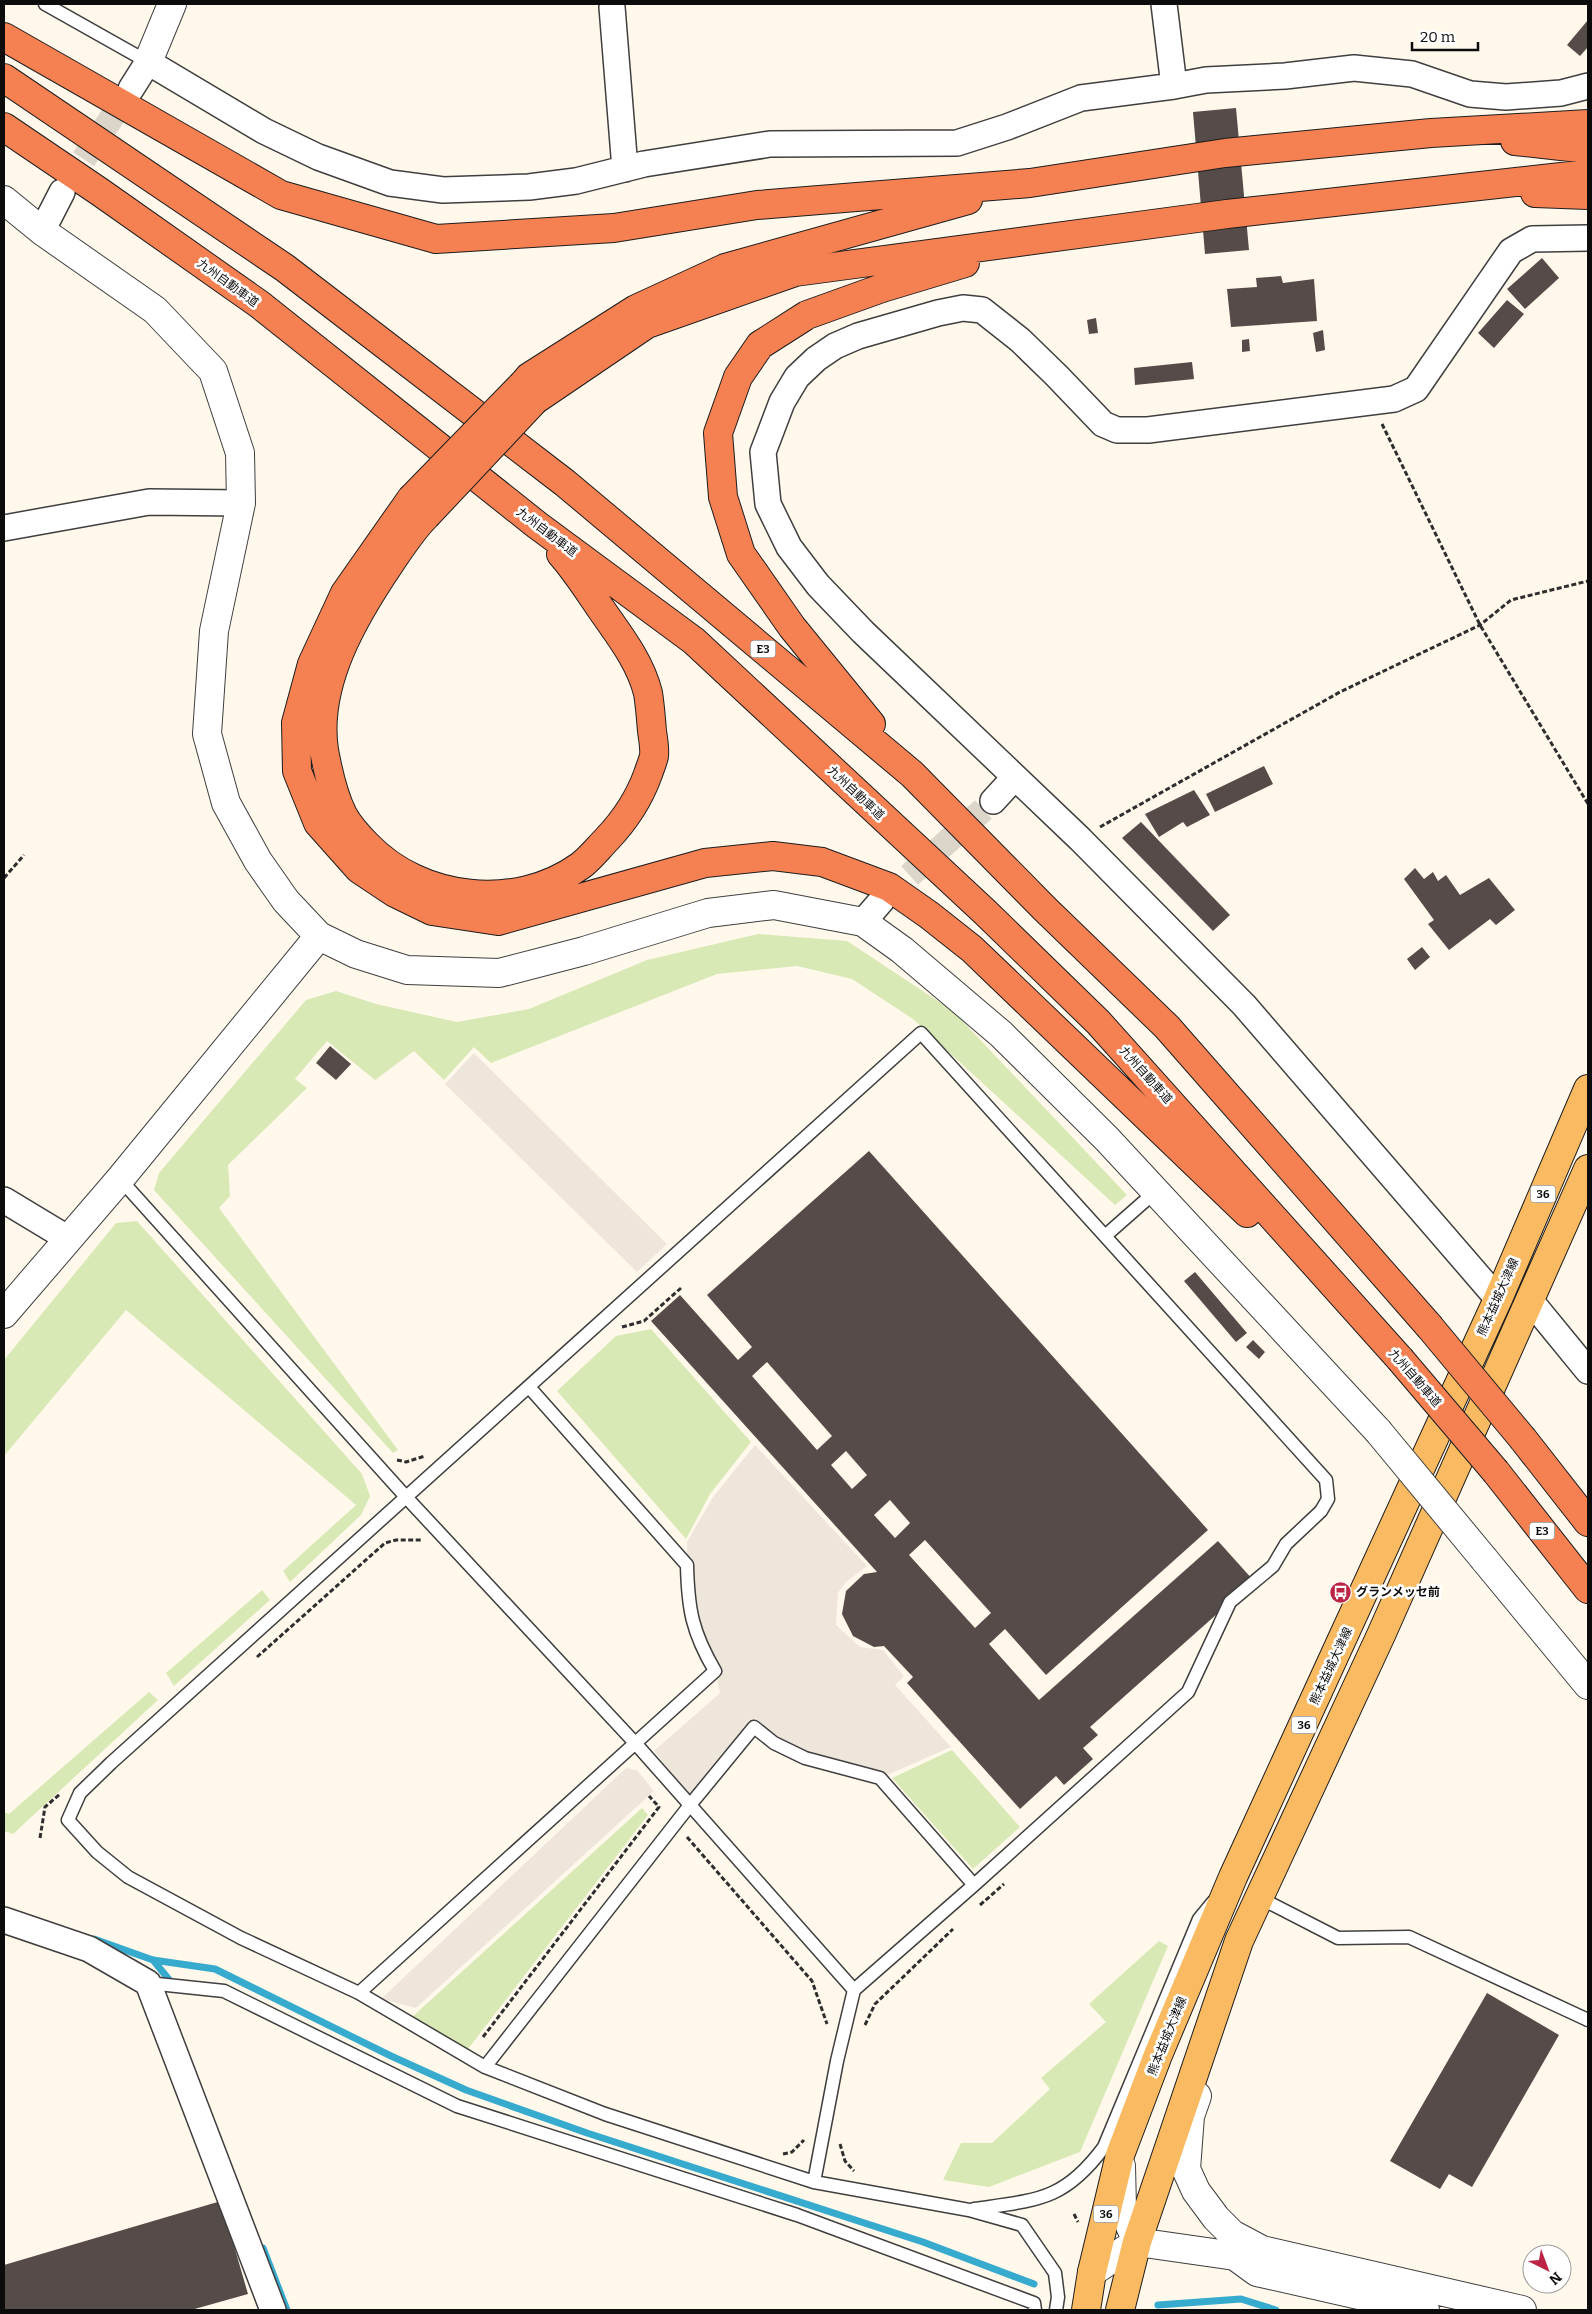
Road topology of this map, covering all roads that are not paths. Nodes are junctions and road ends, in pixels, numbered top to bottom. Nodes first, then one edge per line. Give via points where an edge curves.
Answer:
1 (45, 4) edge
2 (172, 4) edge
3 (1164, 4) edge
4 (612, 5) edge
5 (4, 37) edge
6 (148, 62) junction
7 (4, 78) edge
8 (1174, 86) junction
9 (1588, 86) edge
10 (131, 89) tunnel mouth
11 (1588, 124) edge
12 (4, 127) edge
13 (1431, 133) junction
14 (1588, 149) edge
15 (625, 168) junction
16 (1588, 174) edge
17 (1030, 183) junction
18 (1437, 190) junction
19 (62, 192) tunnel mouth
20 (1588, 195) edge
21 (4, 200) edge
22 (42, 231) junction
23 (1588, 238) edge
24 (1041, 241) junction
25 (529, 392) junction
26 (242, 502) junction
27 (419, 508) junction
28 (536, 525) junction
29 (4, 528) edge
30 (912, 774) junction
31 (1014, 778) junction
32 (993, 800) tunnel mouth
33 (882, 900) tunnel mouth
34 (863, 922) junction
35 (319, 936) junction
36 (1588, 1089) edge
37 (1588, 1169) edge
38 (120, 1179) junction
39 (1155, 1192) junction
40 (4, 1200) edge
41 (1105, 1236) junction
42 (67, 1238) junction
43 (1529, 1298) junction
44 (1498, 1299) junction
45 (4, 1314) edge
46 (1400, 1359) junction
47 (1588, 1371) edge
48 (529, 1387) junction
49 (406, 1496) junction
50 (1588, 1522) edge
51 (1588, 1589) edge
52 (1588, 1685) edge
53 (636, 1744) junction
54 (690, 1805) junction
55 (1233, 1878) junction
56 (974, 1886) junction
57 (1260, 1898) junction
58 (4, 1920) edge
59 (1239, 1941) junction
60 (148, 1983) junction
61 (854, 1990) junction
62 (359, 1993) junction
63 (1588, 2020) edge
64 (485, 2068) junction
65 (1120, 2155) junction
66 (814, 2182) junction
67 (969, 2210) junction
68 (1137, 2242) junction
69 (1262, 2250) junction
70 (1235, 2256) junction
71 (1092, 2272) junction
72 (273, 2310) edge
73 (1035, 2310) edge
74 (1056, 2310) edge
75 (1086, 2310) edge
76 (1120, 2310) edge
77 (1425, 2310) edge
78 (1522, 2310) edge

1 - 6 lane
2 - 6 street
3 - 8 street
4 - 15 street
5 - 17 highway via 281,195 436,239 614,228 756,205
6 - 10 street
6 - 15 street via 264,131 318,157 390,183 443,190 502,190 576,181
7 - 30 highway, E3 via 286,268 565,483
8 - 9 street via 1206,80 1354,68 1412,74 1470,94 1506,97 1561,93
8 - 15 street via 1081,98 957,143 770,144
11 - 13 highway
12 - 28 highway, 九州自動車道 / E3 via 258,304
13 - 14 highway
13 - 17 highway via 1225,153
16 - 18 highway
17 - 25 highway via 725,268 636,309 530,377
18 - 20 highway
18 - 24 highway via 1227,214
19 - 22 street
21 - 22 street
22 - 26 street via 155,310 213,371 240,453
23 - 31 street via 1532,240 1511,251 1416,389 1394,399 1148,430 1117,430 1103,424 1001,325 982,310 963,308 858,336 816,359 797,377 782,402 763,452 768,504 789,547 818,586
24 - 25 highway via 795,272 647,324
24 - 30 highway via 882,288 807,315 760,344 738,377 718,433 723,497 741,554 792,627
25 - 27 highway, bridge
26 - 29 street via 150,502
26 - 35 street via 214,631 207,734 226,803 258,861 286,902
27 - 28 highway via 414,528 352,624 330,682 323,741 331,782 344,816 357,835 375,853 416,879 468,895 516,894 546,884 580,866 621,825 640,796 654,756 648,692 633,656 572,567
27 - 46 highway via 345,593 312,664 296,722 297,771 318,823 359,869 395,893 432,911 498,921 705,862 773,856 822,862 889,887 972,949
28 - 46 highway, 九州自動車道 / E3 via 694,641 994,920 1098,1022
30 - 50 highway, E3, bridge via 1167,1027 1428,1326
31 - 32 street
31 - 44 street via 1080,839 1244,1005
33 - 34 street
34 - 35 street via 774,905 708,913 499,973 407,970 356,954
34 - 39 street via 902,950 1001,1034
35 - 38 street
36 - 44 main road, 熊本益城大津線 / 36
37 - 43 main road, 36
38 - 42 street
38 - 49 lane
39 - 41 lane
39 - 52 street, bridge via 1378,1432
40 - 42 street
41 - 48 lane via 921,1033
41 - 56 lane via 1326,1480 1328,1499 1321,1511 1286,1544 1273,1566 1230,1602 1188,1692
42 - 45 street
43 - 47 street
43 - 57 main road, 36 via 1381,1635
44 - 55 main road, 熊本益城大津線 / 36
46 - 51 highway, 九州自動車道 / E3, bridge via 1496,1472
48 - 49 lane
48 - 53 lane via 687,1565 688,1604 695,1631 714,1671
49 - 53 lane
49 - 62 lane via 111,1763 80,1793 68,1820 97,1852 128,1877 241,1938
53 - 54 lane
53 - 62 lane
54 - 56 lane via 754,1726 774,1743 805,1758 880,1778
54 - 61 lane
54 - 64 lane
55 - 65 main road, 熊本益城大津線 / 36 via 1158,2055
55 - 67 lane via 1199,1919 1104,2147 1089,2168 1062,2190 1033,2200
56 - 61 lane
57 - 59 main road, 36
57 - 63 lane via 1338,1938 1410,1937
58 - 60 street via 89,1949
59 - 68 main road, 36
59 - 69 street via 1237,1985 1190,2116 1186,2169 1196,2191 1216,2218 1232,2234
60 - 72 street
60 - 73 lane via 224,1991 457,2106 797,2215 1034,2303
61 - 66 lane
62 - 64 lane
64 - 66 lane via 606,2114
65 - 68 street via 1122,2207
65 - 71 main road, 熊本益城大津線 / 36
66 - 67 lane
67 - 74 lane via 1022,2225 1055,2273
68 - 70 street
68 - 71 street
68 - 76 main road, 36
69 - 70 street
69 - 78 street
70 - 77 street via 1257,2272
71 - 75 main road, 熊本益城大津線 / 36

